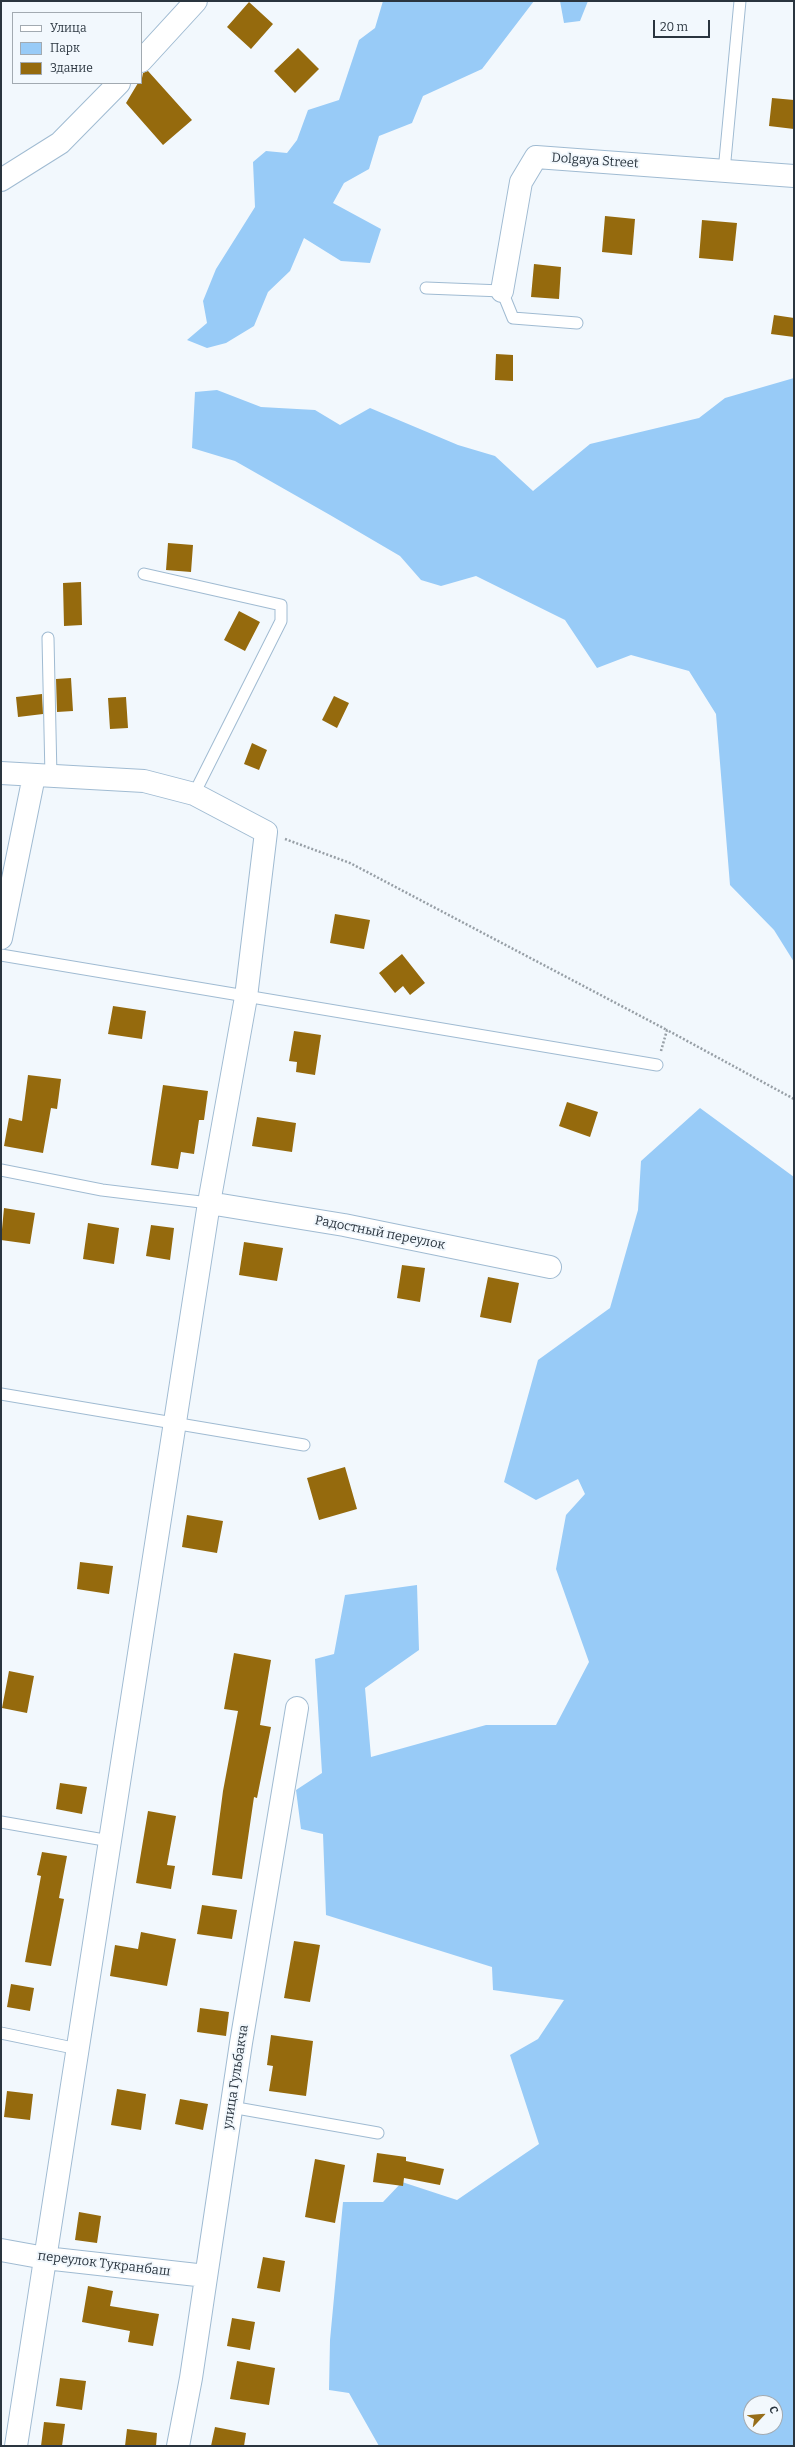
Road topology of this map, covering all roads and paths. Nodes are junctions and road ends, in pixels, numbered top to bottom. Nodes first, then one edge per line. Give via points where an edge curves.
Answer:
1 (196, 1) edge
2 (740, 1) edge
3 (142, 60) edge
4 (119, 84) edge
5 (724, 171) junction
6 (794, 176) edge
7 (1, 180) edge
8 (426, 288) dead end
9 (502, 291) junction
10 (577, 323) dead end
11 (144, 574) dead end
12 (48, 638) dead end
13 (1, 773) edge
14 (43, 776) junction
15 (194, 794) junction
16 (266, 832) junction
17 (1, 938) edge
18 (1, 955) edge
19 (246, 997) junction
20 (667, 1030) junction
21 (657, 1065) joint
22 (794, 1099) edge
23 (1, 1170) edge
24 (209, 1203) junction
25 (550, 1267) dead end
26 (1, 1394) edge
27 (175, 1423) junction
28 (304, 1445) dead end
29 (297, 1708) dead end
30 (1, 1822) edge
31 (110, 1841) junction
32 (1, 2033) edge
33 (78, 2049) junction
34 (231, 2108) junction
35 (378, 2133) dead end
36 (1, 2250) edge
37 (45, 2258) junction
38 (206, 2276) junction
39 (16, 2446) edge
40 (178, 2446) edge

1 - 3 street
2 - 5 lane
4 - 7 street via 60,143
5 - 6 street, Dolgaya Street
5 - 9 street, Dolgaya Street via 536,157 521,182
8 - 9 lane
9 - 10 lane via 513,318
11 - 15 lane via 281,605 281,621
12 - 14 lane
13 - 14 street
14 - 15 street via 144,781
14 - 17 street
15 - 16 street
16 - 19 street
16 - 20 path via 350,863
18 - 19 lane
19 - 21 lane
19 - 24 street
20 - 21 path
20 - 22 path
23 - 24 lane via 102,1190
24 - 25 street, Радостный переулок via 344,1225
24 - 27 street
26 - 27 lane
27 - 28 lane
27 - 31 street
29 - 34 street, улица Гульбакча
30 - 31 lane
31 - 33 street
32 - 33 lane
33 - 37 street
34 - 35 lane
34 - 38 street, улица Гульбакча
36 - 37 street, переулок Тукранбаш
37 - 38 street, переулок Тукранбаш
37 - 39 street
38 - 40 street, улица Гульбакча

